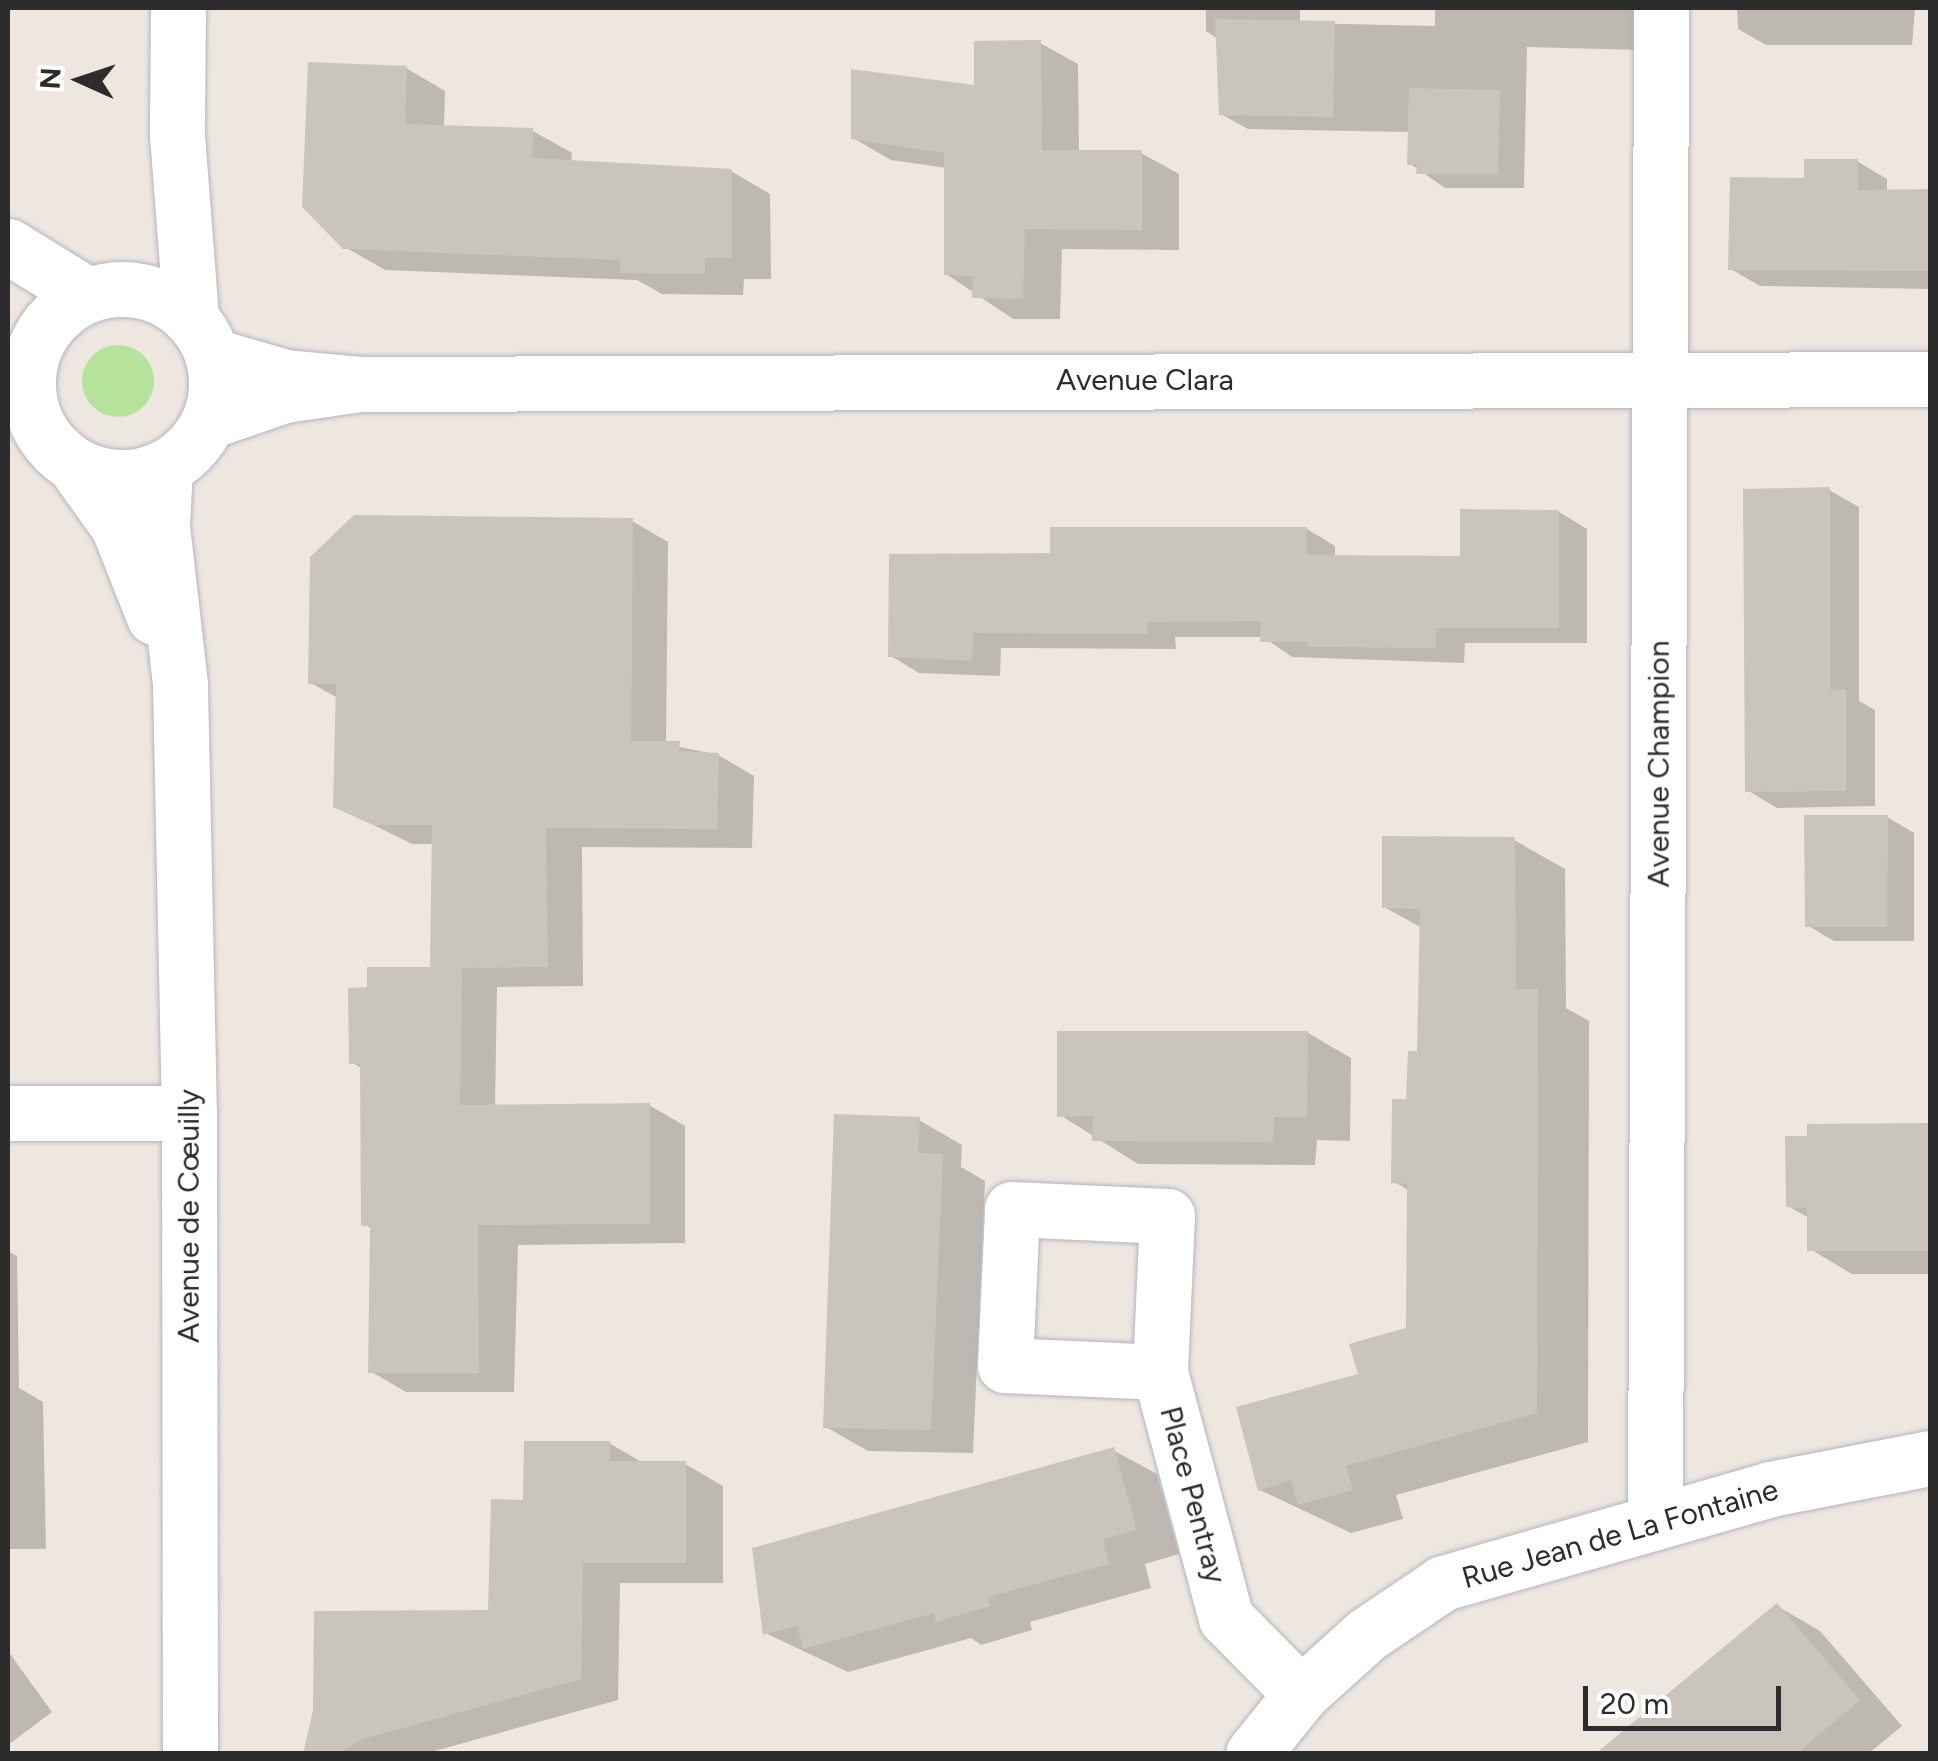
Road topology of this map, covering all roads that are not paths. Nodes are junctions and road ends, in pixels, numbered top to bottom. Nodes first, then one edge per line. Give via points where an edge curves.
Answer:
1 (178, 8) edge
2 (1661, 8) edge
3 (177, 134) junction
4 (8, 246) edge
5 (100, 291) junction
6 (202, 336) junction
7 (19, 342) edge
8 (1660, 376) junction
9 (1930, 379) edge
10 (360, 384) junction
11 (208, 421) junction
12 (75, 466) junction
13 (166, 468) junction
14 (180, 685) junction
15 (8, 1113) edge
16 (189, 1113) junction
17 (1160, 1372) dead end
18 (1930, 1458) edge
19 (1655, 1521) junction
20 (1301, 1694) junction
21 (192, 1751) edge
22 (1254, 1754) edge

1 - 3 street
2 - 8 street, Avenue Champion
3 - 5 street via 160,224 141,264
3 - 6 street
4 - 5 street
5 - 6 street via 142,289
5 - 7 street
6 - 10 street, Avenue Clara via 285,376
6 - 11 street via 218,378
7 - 12 street via 35,420
8 - 9 street, Avenue Clara
8 - 10 street, Avenue Clara
8 - 19 street, Avenue Champion
10 - 11 street, Avenue Clara via 284,396
11 - 13 street via 184,456
12 - 13 street via 136,477
12 - 14 street, Avenue de Cœuilly via 118,526
13 - 14 street, Avenue de Cœuilly via 162,526
14 - 16 street, Avenue de Cœuilly
15 - 16 street
16 - 21 street, Avenue de Cœuilly
17 - 20 street, Place Pentray via 1226,1618
18 - 19 street, Rue Jean de La Fontaine via 1770,1489
19 - 20 street, Rue Jean de La Fontaine via 1444,1583 1366,1635
20 - 22 street, Rue Jean de La Fontaine

